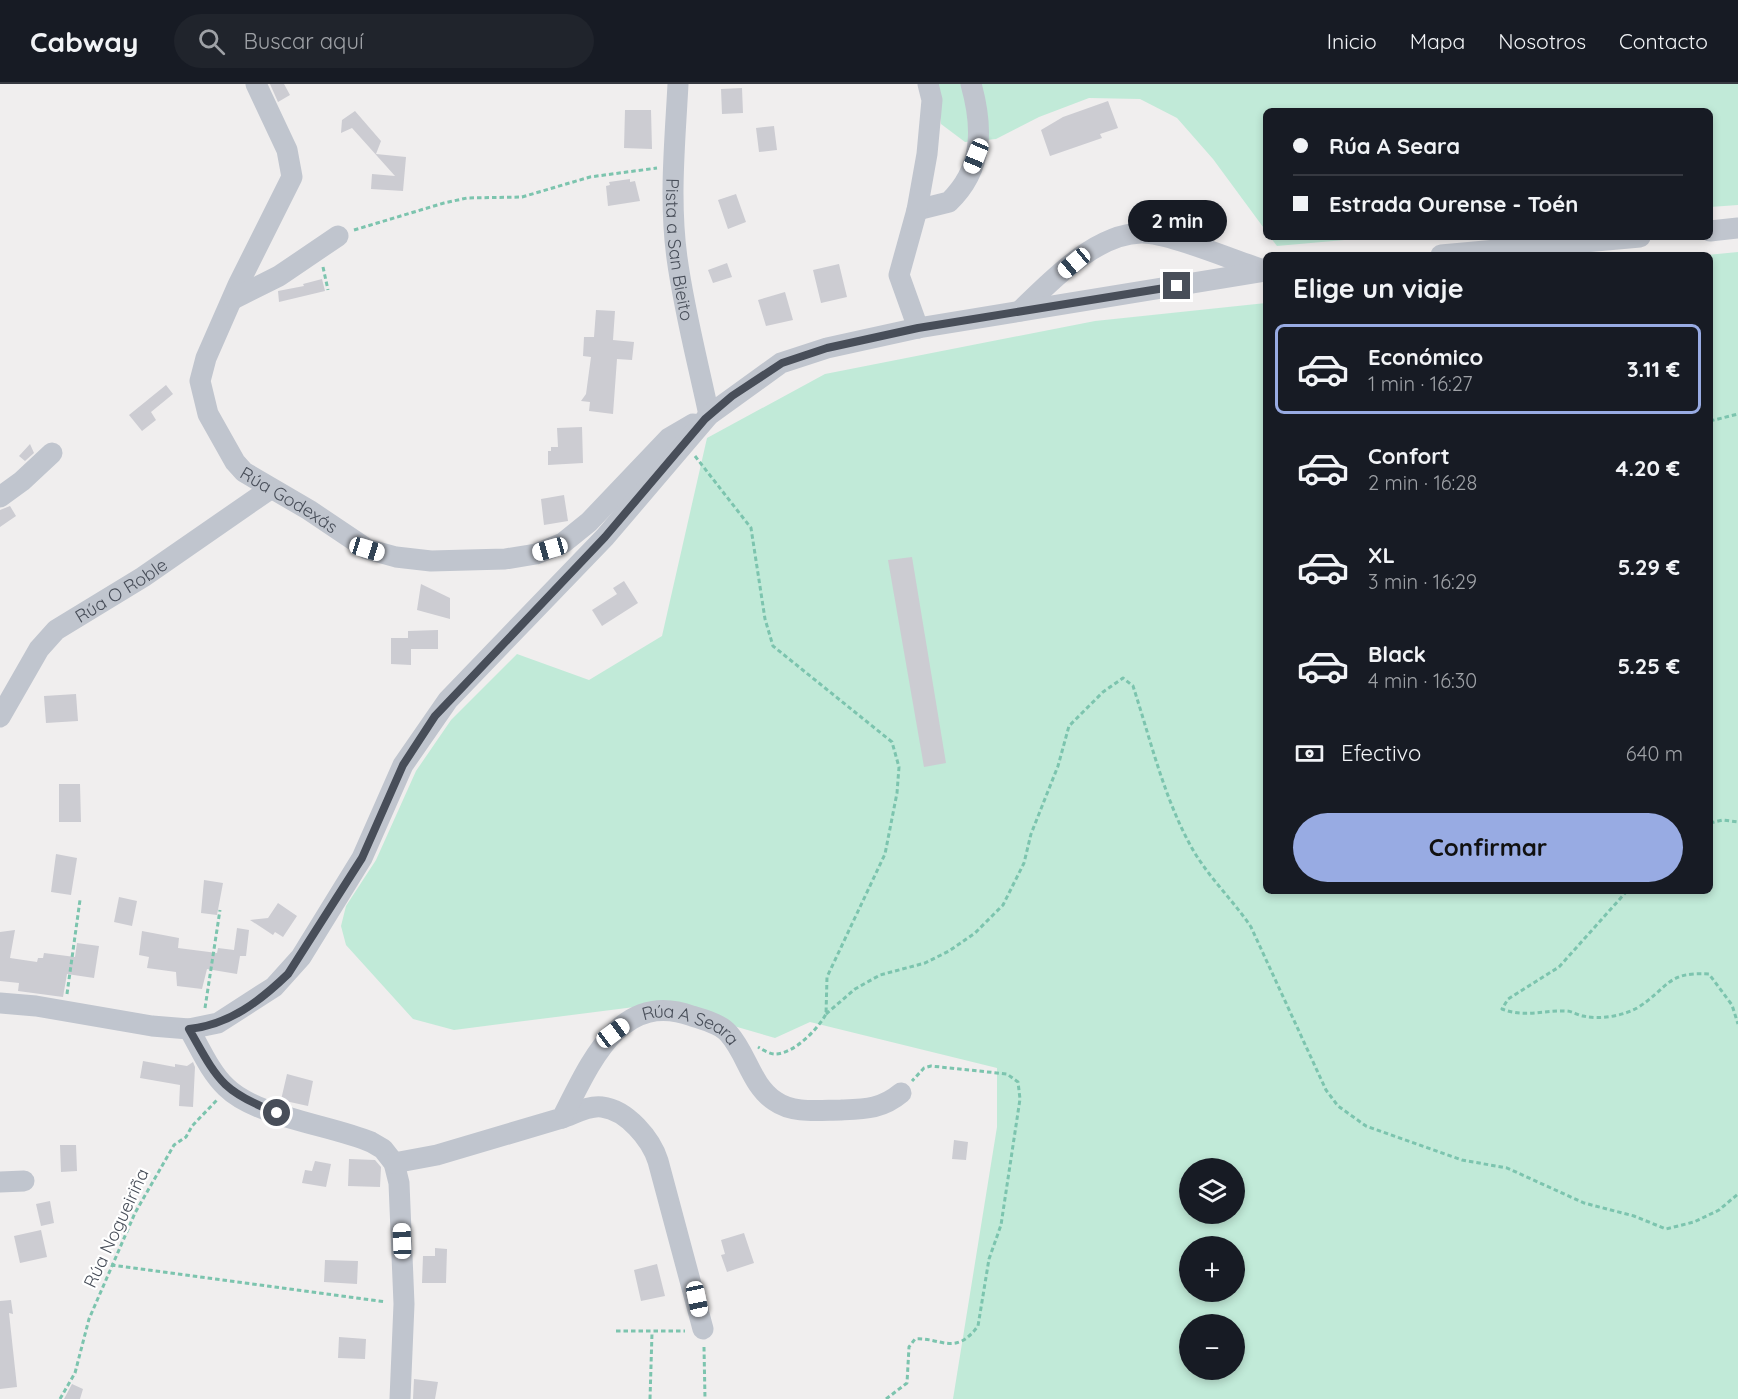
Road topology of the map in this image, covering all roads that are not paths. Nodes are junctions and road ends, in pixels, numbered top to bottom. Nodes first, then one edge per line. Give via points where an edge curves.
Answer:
1 (256, 84) edge
2 (678, 84) edge
3 (928, 84) edge
4 (971, 84) edge
5 (916, 210) junction
6 (1738, 228) edge
7 (1713, 231) edge
8 (338, 236) road end
9 (1607, 240) edge
10 (1474, 252) edge
11 (1263, 270) edge
12 (1263, 271) edge
13 (232, 299) junction
14 (1020, 311) junction
15 (918, 328) junction
16 (707, 417) junction
17 (52, 453) dead end
18 (270, 489) junction
19 (0, 496) edge
20 (0, 717) edge
21 (0, 1003) edge
22 (196, 1028) junction
23 (901, 1093) road end
24 (562, 1118) junction
25 (394, 1163) junction
26 (24, 1180) dead end
27 (0, 1182) edge
28 (703, 1329) road end
29 (400, 1399) edge

1 - 13 street, Rúa Godexás via 287,150 292,177
2 - 16 street, Pista a San Bieito via 674,167 677,257
3 - 5 street via 932,116
4 - 5 street via 980,126 970,169 949,202
5 - 15 street via 899,274
6 - 7 street
8 - 13 street via 279,276
9 - 10 street
11 - 14 street via 1155,234 1128,234 1074,263
12 - 14 street
13 - 18 street, Rúa Godexás via 202,370 201,396 235,462
14 - 15 street
15 - 16 street via 827,348 782,363
16 - 18 street, Rúa Godexás via 669,438 589,522 563,543 536,554 431,561 381,554 354,542 309,510
16 - 22 street via 605,537 435,716 403,765 362,858 288,974 232,1017
17 - 19 street
18 - 20 street, Rúa O Roble via 143,577 56,630 39,649
21 - 22 street via 152,1026
22 - 25 street via 219,1078 229,1090 277,1113 372,1142
23 - 24 street, Rúa A Seara via 873,1108 814,1110 781,1104 762,1090 727,1031 687,1014 660,1009 631,1020 606,1040
24 - 25 street via 437,1155
24 - 28 street via 603,1107 629,1122 651,1143
25 - 29 street via 400,1199 404,1304
26 - 27 street

